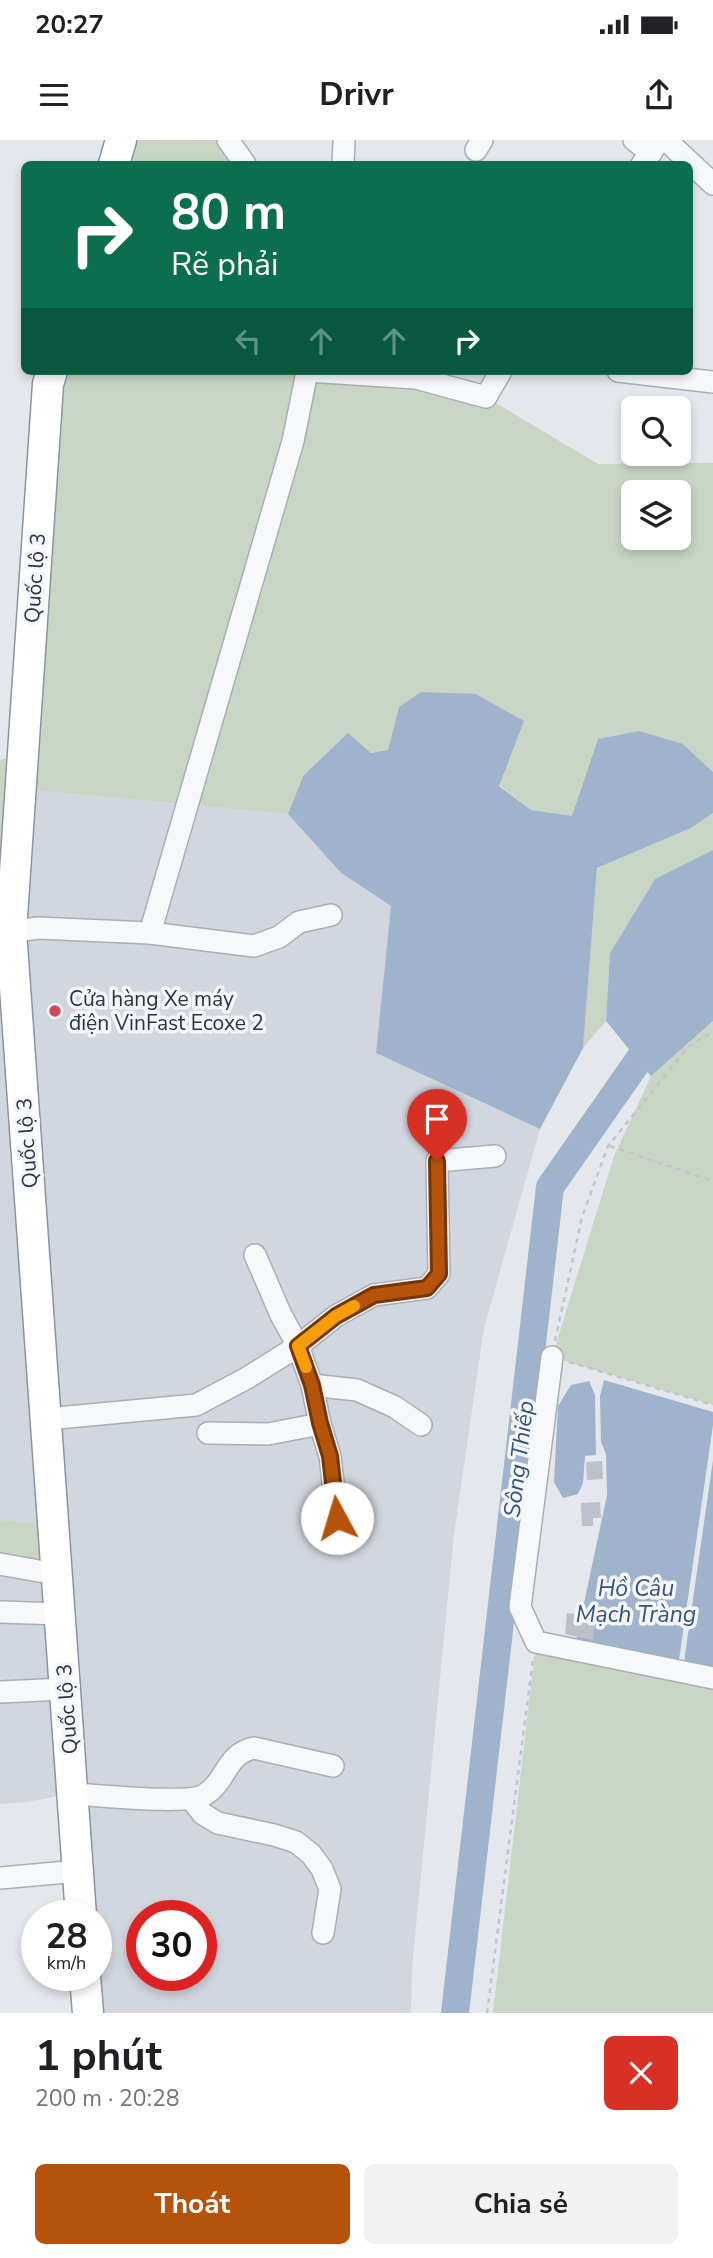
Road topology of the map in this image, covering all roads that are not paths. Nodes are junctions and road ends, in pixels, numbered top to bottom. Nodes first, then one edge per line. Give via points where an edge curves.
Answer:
1 (121, 140) edge
2 (228, 140) edge
3 (344, 140) edge
4 (634, 140) edge
5 (655, 149) edge
6 (115, 161) edge
7 (243, 161) edge
8 (343, 161) edge
9 (675, 161) edge
10 (693, 172) edge
11 (713, 184) edge
12 (51, 375) edge
13 (306, 375) edge
14 (362, 375) edge
15 (499, 375) edge
16 (665, 375) edge
17 (712, 379) edge
18 (331, 915) dead end
19 (6, 932) edge
20 (150, 933) junction
21 (495, 1156) dead end
22 (255, 1255) dead end
23 (298, 1346) junction
24 (552, 1357) road end
25 (312, 1385) junction
26 (47, 1419) junction
27 (320, 1423) junction
28 (421, 1425) dead end
29 (208, 1433) dead end
30 (337, 1518) dead end
31 (0, 1564) edge
32 (56, 1574) junction
33 (0, 1612) edge
34 (60, 1614) junction
35 (713, 1678) edge
36 (65, 1689) junction
37 (0, 1692) edge
38 (333, 1766) dead end
39 (73, 1794) junction
40 (192, 1800) junction
41 (78, 1871) junction
42 (0, 1878) edge
43 (80, 1900) edge
44 (323, 1933) dead end
45 (86, 1991) edge
46 (88, 2013) edge

1 - 6 highway
2 - 7 street
3 - 8 street
4 - 5 street
5 - 9 street
10 - 11 street
12 - 19 highway, Quốc lộ 3
13 - 20 street via 293,440
14 - 15 street via 416,378 486,397
16 - 17 street
18 - 20 street via 299,922 279,937 254,946
19 - 20 street via 38,928
19 - 26 highway, Quốc lộ 3
21 - 23 street via 437,1161 439,1274 427,1288 374,1295 336,1316
22 - 23 street
23 - 25 street
23 - 26 street via 196,1405
24 - 35 street via 520,1607 536,1642
25 - 27 street
25 - 28 street via 357,1390
26 - 32 highway, Quốc lộ 3
27 - 29 street via 268,1434
27 - 30 street via 330,1456
31 - 32 street
32 - 34 highway, Quốc lộ 3
33 - 34 street
34 - 36 highway, Quốc lộ 3
36 - 37 street
36 - 39 highway, Quốc lộ 3
38 - 40 street via 254,1748 241,1750 213,1789
39 - 40 street
39 - 41 highway, Quốc lộ 3
40 - 44 street via 218,1823 296,1842 311,1854 330,1889
41 - 42 street
41 - 43 highway, Quốc lộ 3
45 - 46 highway

